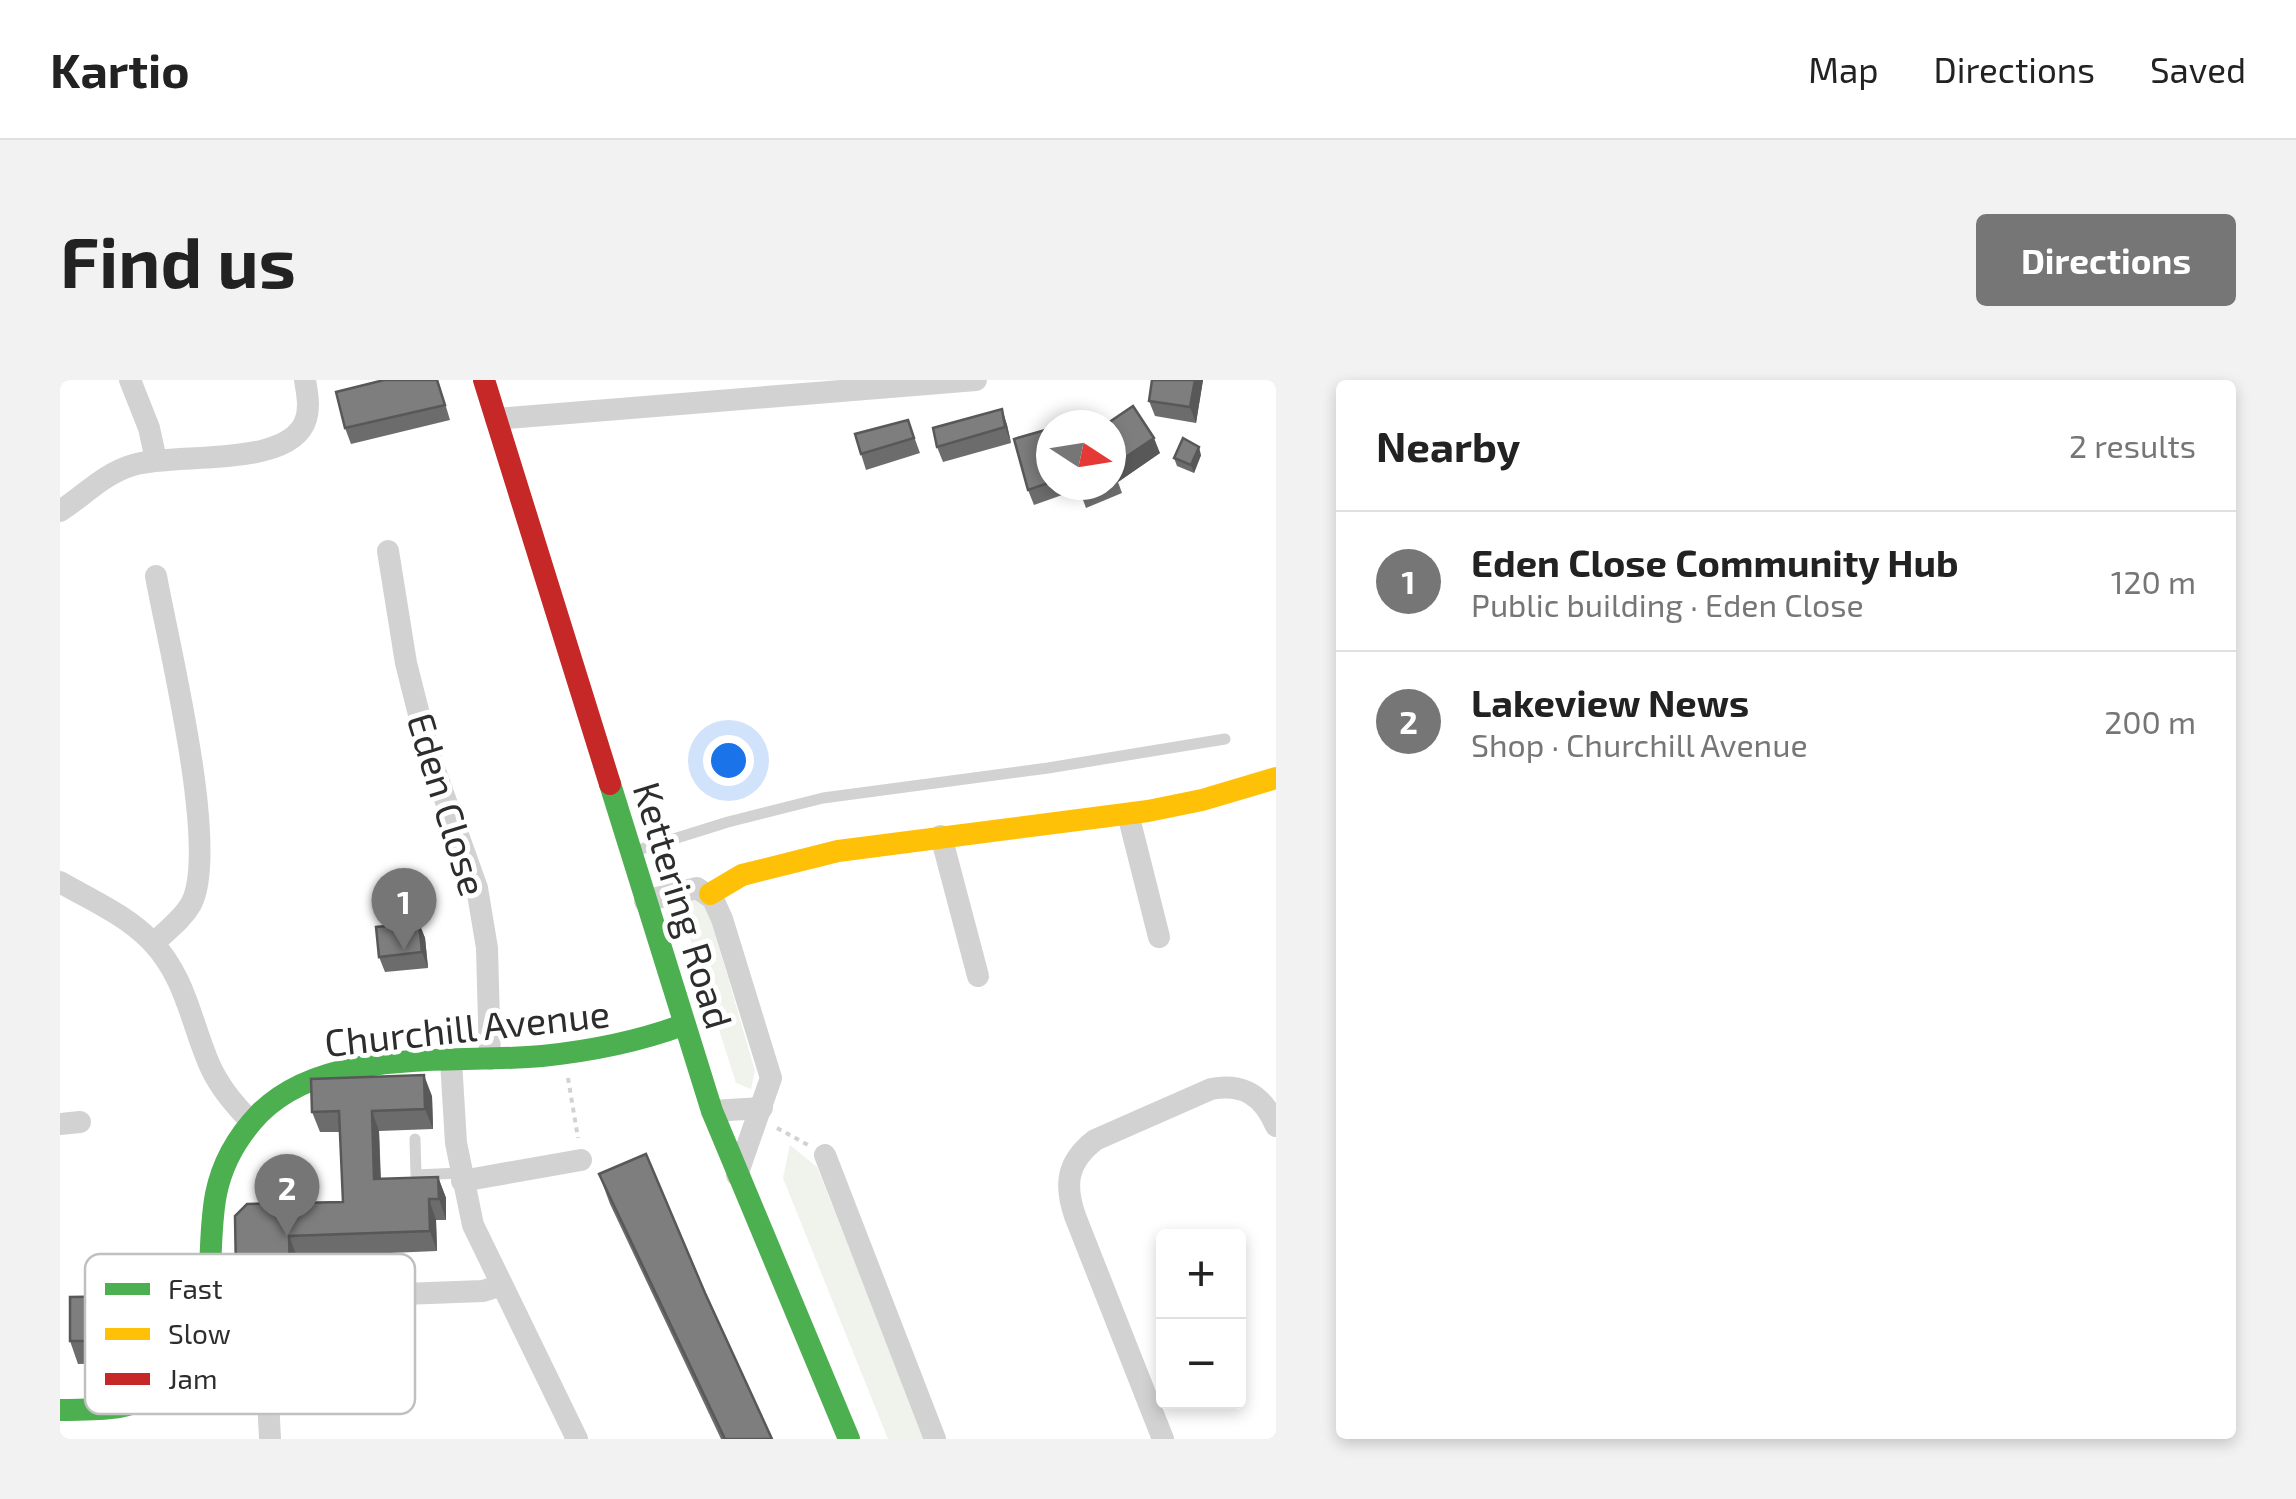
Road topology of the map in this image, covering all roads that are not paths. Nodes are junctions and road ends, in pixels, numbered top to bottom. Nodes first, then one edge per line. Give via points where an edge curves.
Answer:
1 (130, 380) edge
2 (305, 380) edge
3 (484, 380) edge
4 (976, 380) edge
5 (496, 419) junction
6 (156, 460) junction
7 (60, 510) edge
8 (388, 551) dead end
9 (156, 576) dead end
10 (1225, 739) dead end
11 (1276, 778) edge
12 (1128, 814) junction
13 (941, 836) junction
14 (631, 852) junction
15 (60, 882) edge
16 (710, 894) junction
17 (645, 901) junction
18 (1159, 937) dead end
19 (154, 943) junction
20 (978, 976) dead end
21 (683, 1025) junction
22 (490, 1059) junction
23 (451, 1061) junction
24 (763, 1105) junction
25 (712, 1111) junction
26 (251, 1122) junction
27 (1276, 1126) edge
28 (415, 1139) dead end
29 (825, 1155) road end
30 (581, 1160) road end
31 (737, 1175) junction
32 (461, 1177) junction
33 (212, 1254) edge
34 (502, 1286) junction
35 (415, 1294) edge
36 (85, 1409) edge
37 (60, 1410) edge
38 (269, 1414) edge
39 (573, 1437) edge
40 (270, 1439) edge
41 (849, 1439) edge
42 (935, 1439) edge
43 (1164, 1439) edge

1 - 6 street
2 - 6 street via 306,418 282,446
3 - 5 street, Kettering Road
4 - 5 street
5 - 14 street, Kettering Road
6 - 7 street via 99,480
8 - 22 street, Eden Close via 429,754 477,888 488,948
9 - 19 street via 198,810 200,855 190,904
10 - 14 lane via 861,790
11 - 12 street
12 - 13 street
12 - 18 street
13 - 16 street via 775,866 732,879
13 - 20 street
14 - 17 street, Kettering Road
15 - 19 street via 122,916
16 - 17 street via 690,888
16 - 24 street via 770,1071
17 - 21 street, Kettering Road
19 - 26 street via 190,1003 225,1094
21 - 22 street, Churchill Avenue via 634,1044
21 - 25 street, Kettering Road
22 - 23 street, Churchill Avenue
23 - 26 street, Churchill Avenue via 336,1070 288,1091
23 - 32 street
24 - 25 street
24 - 31 street
25 - 31 street, Kettering Road
26 - 33 street, Churchill Avenue via 216,1194
27 - 43 street via 1266,1106 1244,1088 1211,1089 1095,1140 1067,1178 1074,1216
28 - 32 lane via 416,1175
29 - 42 street
30 - 32 street
31 - 41 street, Kettering Road
32 - 34 street via 473,1224
34 - 35 street
34 - 39 street
36 - 37 street, Churchill Avenue
38 - 40 street

